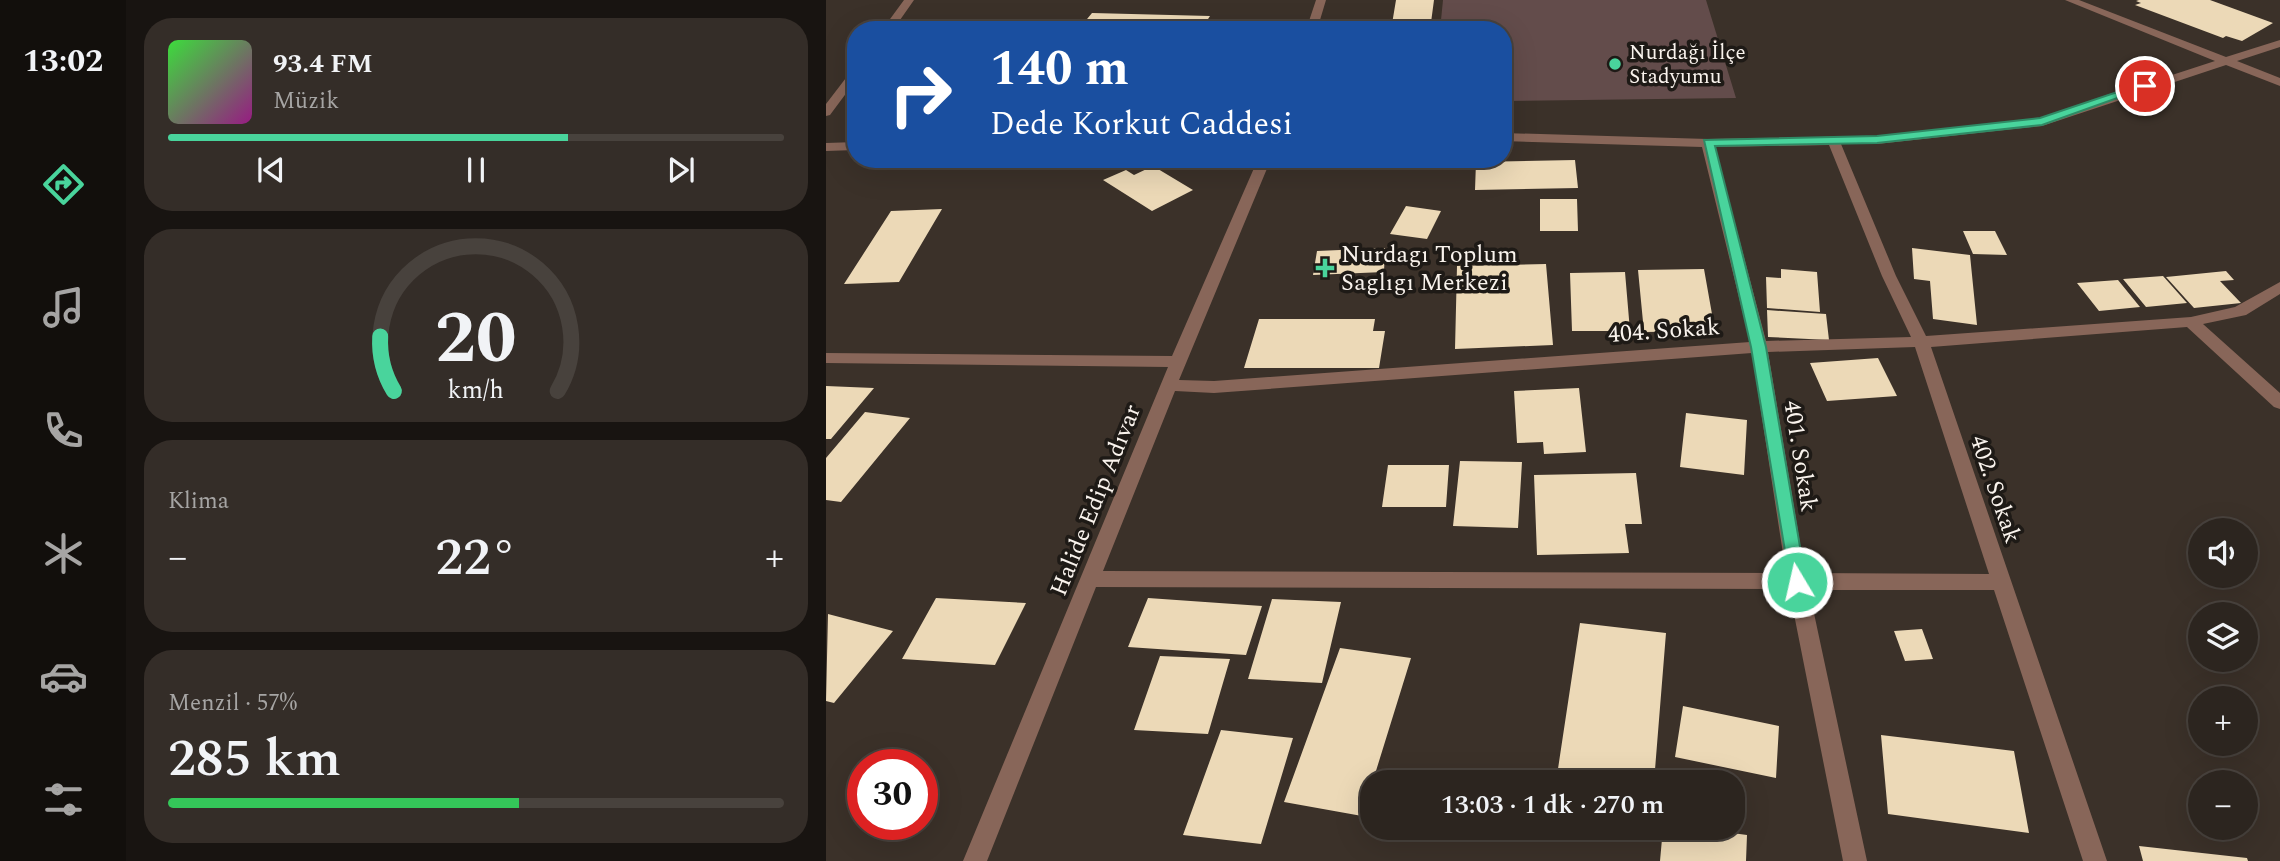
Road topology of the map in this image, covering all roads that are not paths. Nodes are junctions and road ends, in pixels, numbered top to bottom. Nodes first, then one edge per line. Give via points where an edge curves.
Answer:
1 (909, 0) edge
2 (1321, 0) edge
3 (2070, 0) edge
4 (894, 21) edge
5 (1314, 21) edge
6 (2280, 43) edge
7 (2223, 60) junction
8 (2280, 82) edge
9 (847, 84) edge
10 (826, 112) edge
11 (1512, 137) edge
12 (1833, 140) junction
13 (1708, 143) junction
14 (847, 146) edge
15 (826, 147) edge
16 (1261, 168) edge
17 (2280, 287) edge
18 (2191, 322) junction
19 (1921, 342) junction
20 (1759, 347) junction
21 (826, 358) edge
22 (1178, 362) junction
23 (1171, 385) junction
24 (2280, 403) edge
25 (1092, 579) junction
26 (1797, 582) junction
27 (2001, 582) junction
28 (975, 861) edge
29 (1855, 861) edge
30 (2095, 861) edge

1 - 4 street
2 - 5 street
3 - 7 street
6 - 7 street
7 - 8 street
7 - 12 street via 2042,122 1877,140
9 - 10 street
11 - 13 street
12 - 13 street
12 - 19 street, 402. Sokak
13 - 20 street, 401. Sokak
14 - 15 street
16 - 22 street, Halide Edip Adıvar
17 - 18 street, 404. Sokak via 2240,311
18 - 19 street, 404. Sokak
18 - 24 street
19 - 20 street, 404. Sokak
19 - 27 street, 402. Sokak
20 - 23 street, 404. Sokak via 1214,387
20 - 26 street, 401. Sokak
21 - 22 street
22 - 23 street, Halide Edip Adıvar
23 - 25 street, Halide Edip Adıvar
25 - 26 street
25 - 28 street, Halide Edip Adıvar
26 - 27 street
26 - 29 street, 401. Sokak
27 - 30 street, 402. Sokak

